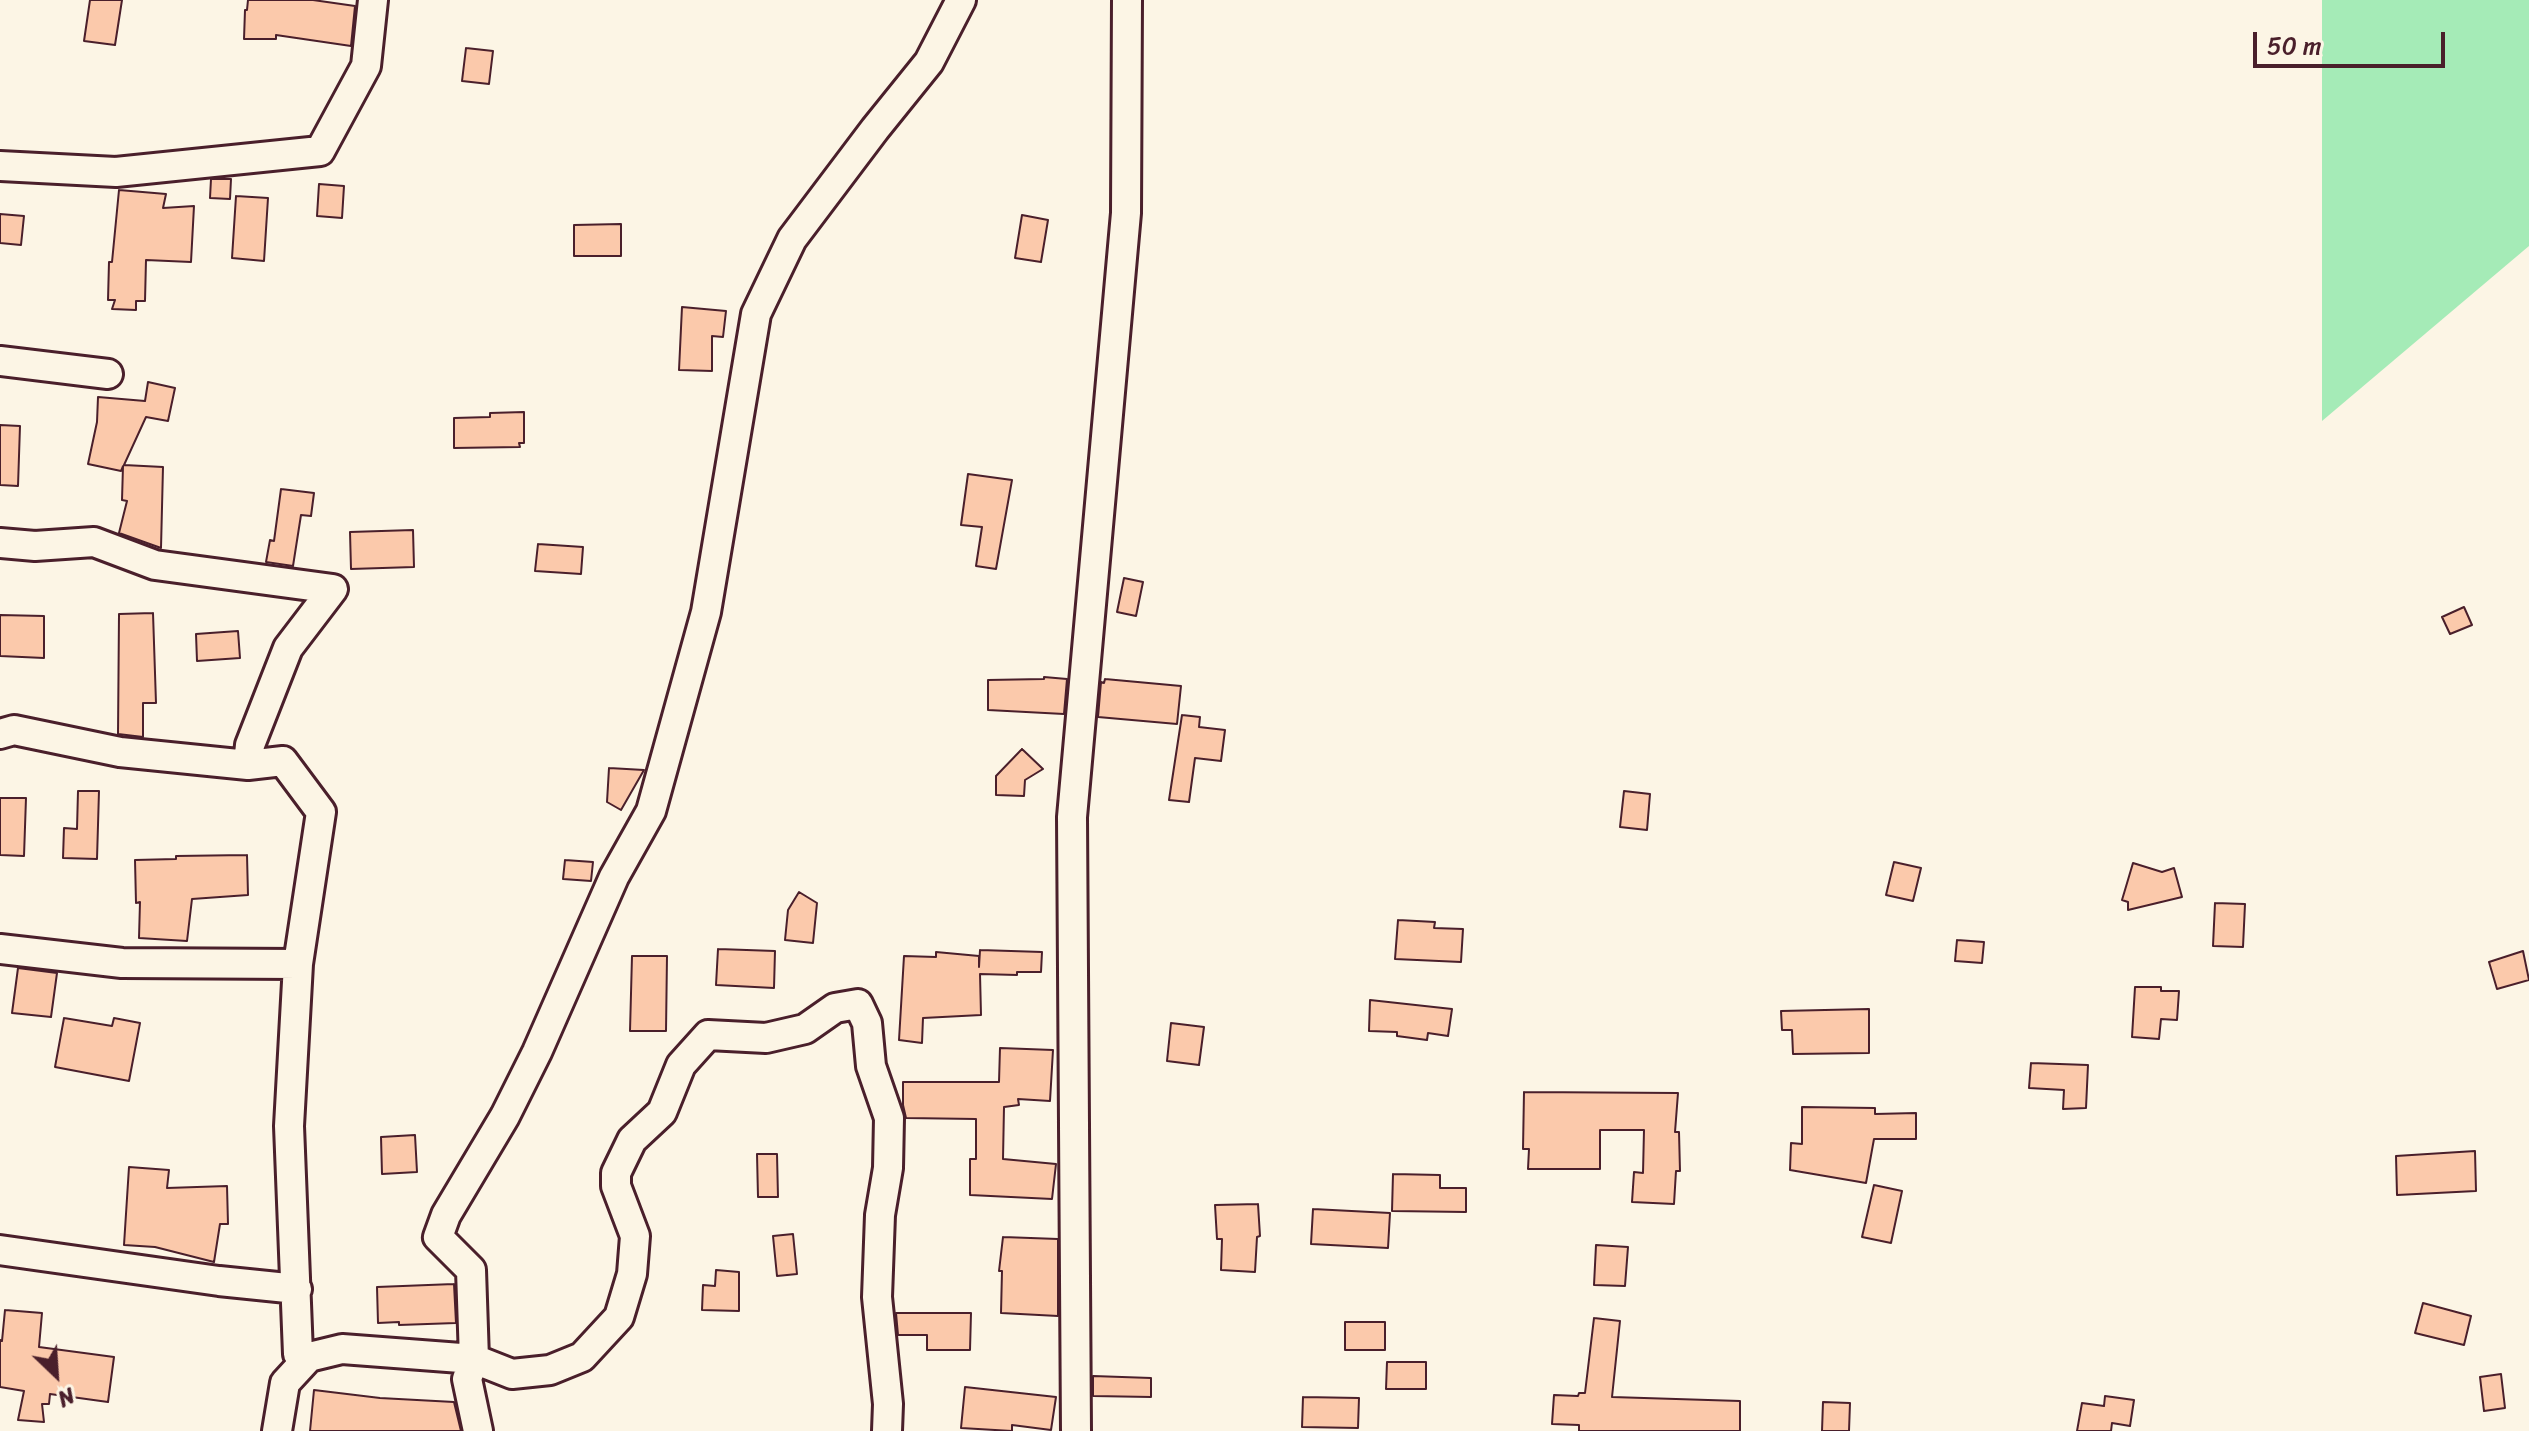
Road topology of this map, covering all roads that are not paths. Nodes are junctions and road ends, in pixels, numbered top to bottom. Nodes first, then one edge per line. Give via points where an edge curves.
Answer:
1 (373, 0) edge
2 (961, 0) edge
3 (1127, 0) edge
4 (0, 166) edge
5 (0, 361) edge
6 (108, 374) dead end
7 (0, 543) edge
8 (0, 734) edge
9 (248, 765) junction
10 (0, 949) edge
11 (298, 964) junction
12 (0, 1250) edge
13 (297, 1289) junction
14 (309, 1357) junction
15 (474, 1359) junction
16 (277, 1431) edge
17 (478, 1431) edge
18 (887, 1431) edge
19 (1076, 1431) edge

1 - 4 street via 366,66 320,151 116,172
2 - 15 street via 929,62 792,239 756,314 706,612 651,811 614,877 505,1116 438,1237 471,1270
3 - 19 street via 1126,213 1072,817
5 - 6 street
7 - 9 street via 94,542 155,565 333,589 288,648 250,745
8 - 9 street via 14,730 120,752
9 - 11 street via 283,761 321,812
10 - 11 street via 122,963
11 - 13 street via 289,1126
12 - 13 street
13 - 14 street via 298,1354
14 - 15 street via 342,1349
14 - 16 street via 285,1383
15 - 17 street via 467,1379
15 - 18 street via 512,1374 550,1370 582,1357 619,1317 632,1274 635,1236 616,1173 632,1140 662,1112 681,1065 708,1035 766,1038 805,1029 835,1008 858,1004 889,1118 877,1297

